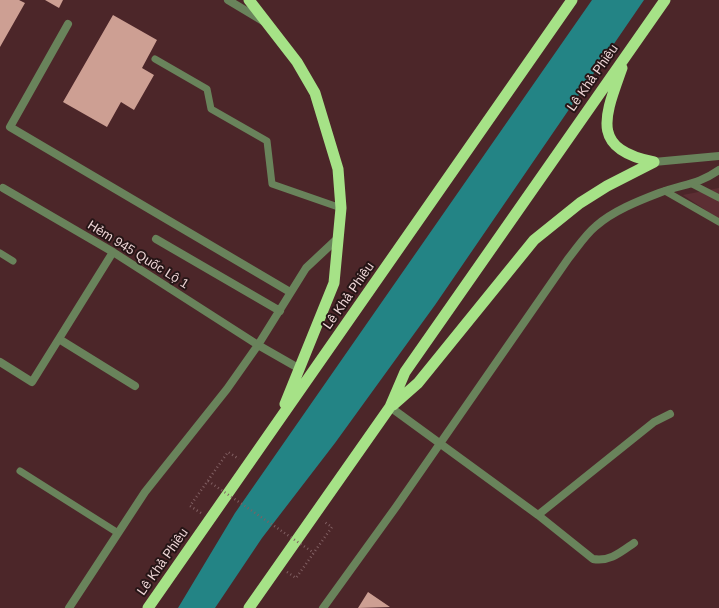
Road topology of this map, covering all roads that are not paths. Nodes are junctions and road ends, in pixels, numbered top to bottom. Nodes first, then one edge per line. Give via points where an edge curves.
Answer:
1 (228, 0) edge
2 (249, 0) edge
3 (572, 0) edge
4 (665, 0) edge
5 (266, 23) junction
6 (68, 24) dead end
7 (627, 54) junction
8 (155, 59) dead end
9 (719, 156) edge
10 (654, 162) junction
11 (719, 170) edge
12 (692, 184) junction
13 (1, 190) edge
14 (665, 191) junction
15 (719, 198) edge
16 (341, 208) junction
17 (719, 222) edge
18 (338, 238) junction
19 (156, 239) dead end
20 (113, 252) junction
21 (0, 253) edge
22 (13, 261) dead end
23 (290, 292) junction
24 (280, 310) junction
25 (59, 339) junction
26 (258, 345) junction
27 (0, 362) edge
28 (300, 368) junction
29 (135, 386) dead end
30 (390, 407) junction
31 (670, 414) dead end
32 (276, 427) junction
33 (440, 443) junction
34 (20, 471) dead end
35 (538, 514) junction
36 (118, 534) junction
37 (634, 543) dead end
38 (69, 608) edge
39 (148, 608) edge
40 (249, 608) edge
41 (323, 608) edge

1 - 5 street
2 - 5 highway
3 - 32 highway, Lê Khả Phiêu
4 - 7 highway, Lê Khả Phiêu
5 - 16 highway via 297,62 315,93 338,169
6 - 23 street via 10,127
7 - 10 highway via 607,110 607,127 612,141 622,151 636,158
7 - 30 highway, Lê Khả Phiêu via 405,372
8 - 16 lane via 207,89 211,109 267,141 272,184
9 - 10 street
10 - 30 highway via 606,186 534,240 418,383
11 - 12 street
12 - 14 street
12 - 15 lane
13 - 20 street, Hẻm 945 Quốc Lộ 1
14 - 17 lane
14 - 33 street via 606,218 595,227 563,265
16 - 18 highway
18 - 23 street via 306,268
18 - 28 highway via 334,283
19 - 24 street
20 - 25 street
20 - 26 street, Hẻm 945 Quốc Lộ 1
21 - 22 lane
23 - 24 street
24 - 26 street
25 - 27 street via 32,382
25 - 29 street
26 - 28 street, Hẻm 945 Quốc Lộ 1
26 - 36 street via 145,492
28 - 32 highway
30 - 33 street
30 - 40 highway, Lê Khả Phiêu
31 - 35 street via 654,422
32 - 39 highway, Lê Khả Phiêu
33 - 35 street
33 - 41 street
34 - 36 lane
35 - 37 street via 593,559 609,559
36 - 38 street

